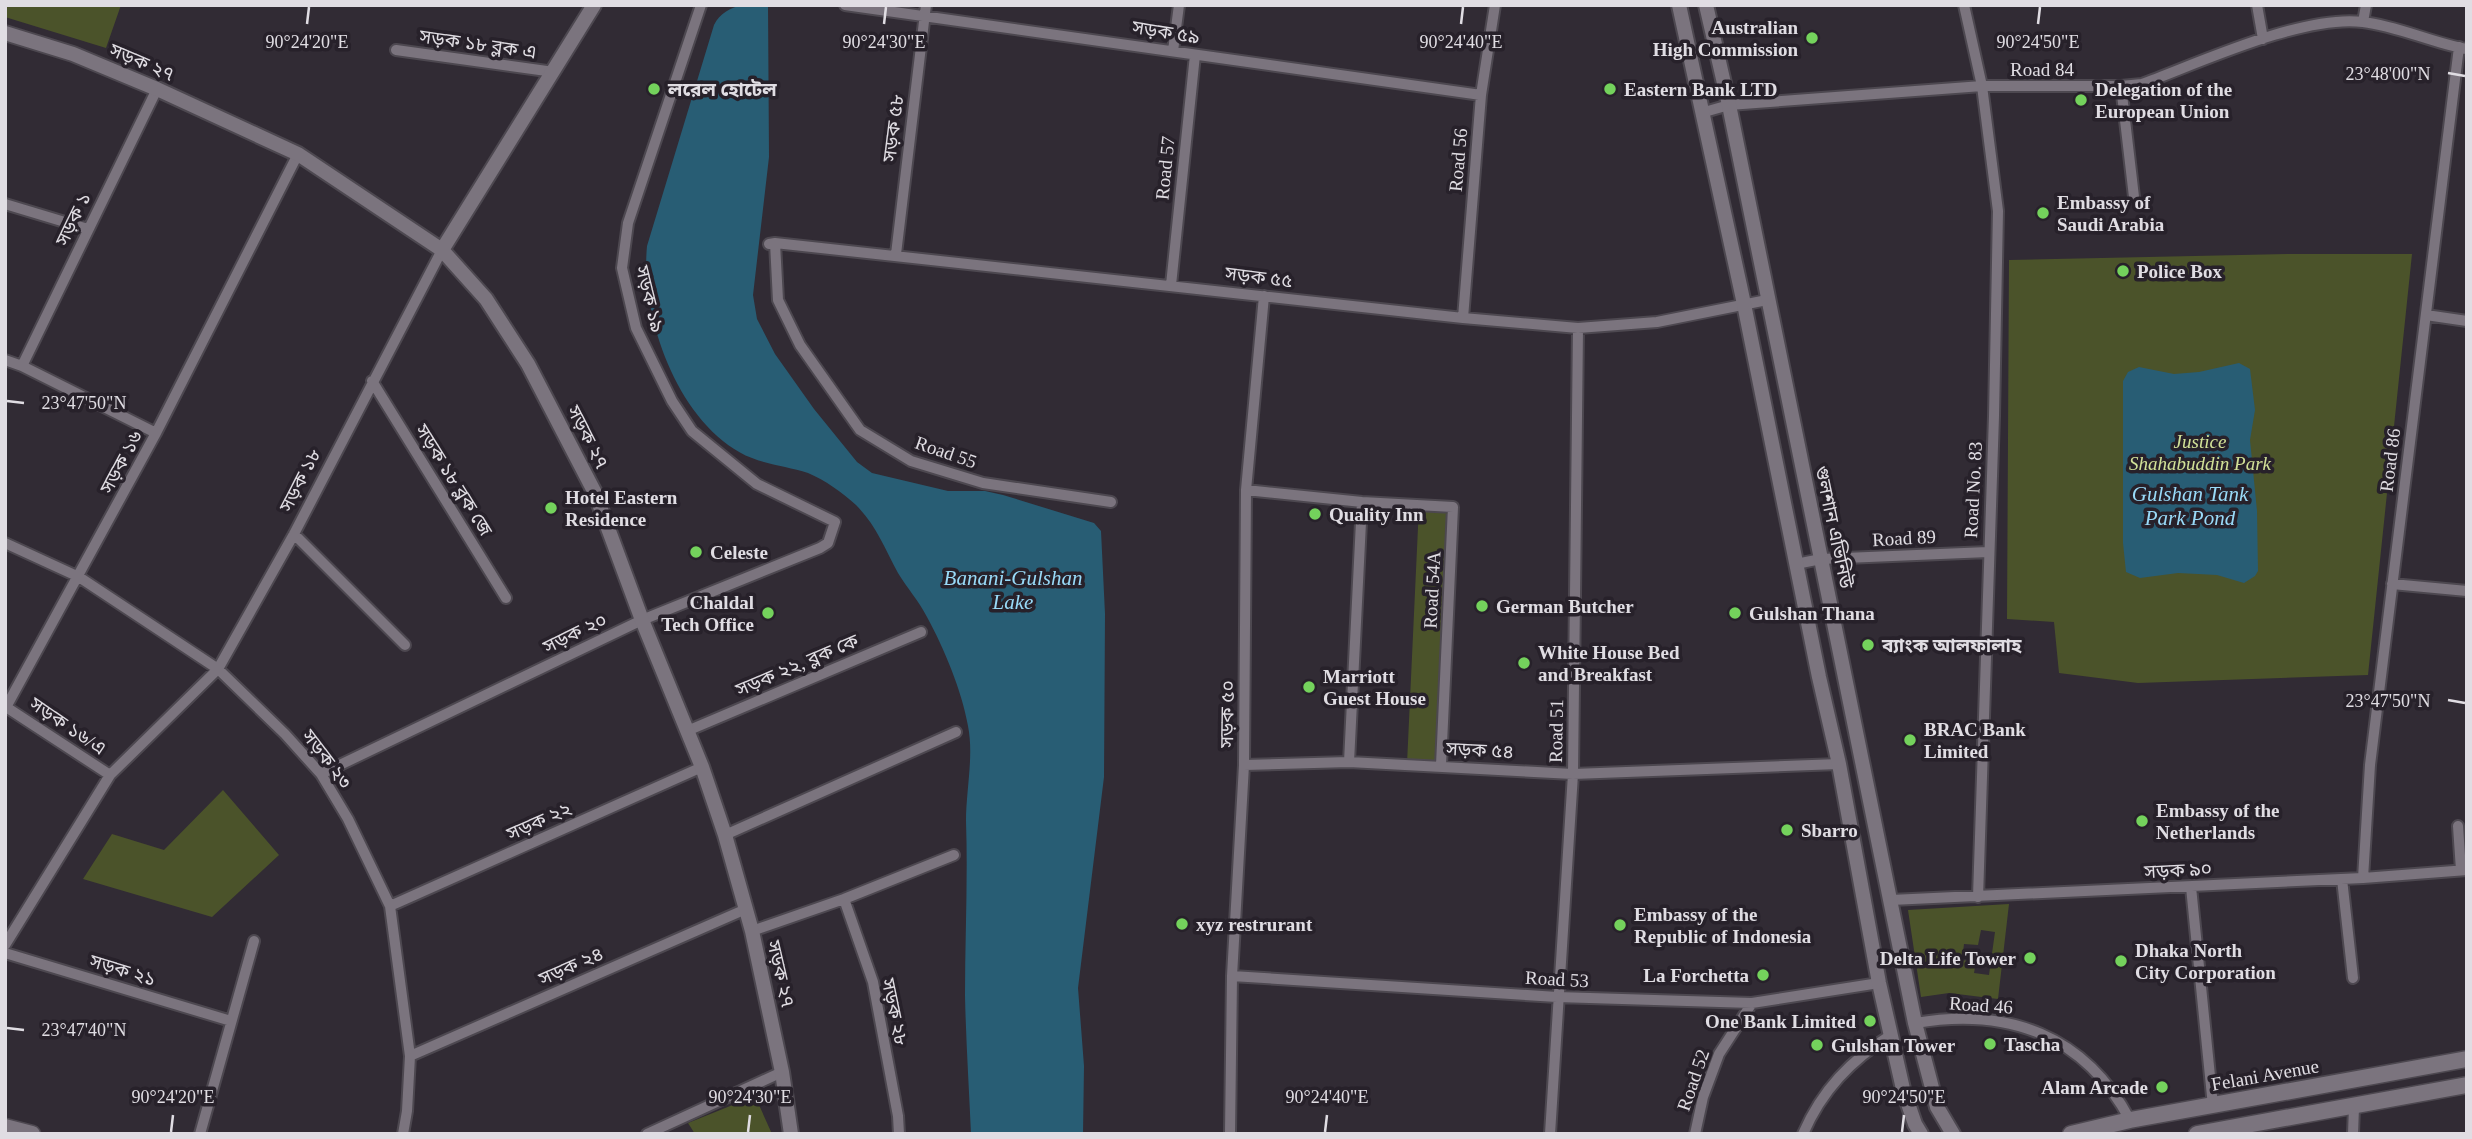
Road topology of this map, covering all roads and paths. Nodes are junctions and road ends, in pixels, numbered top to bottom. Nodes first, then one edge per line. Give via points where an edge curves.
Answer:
1 (594, 5) edge
2 (701, 5) edge
3 (845, 5) edge
4 (1179, 5) edge
5 (1495, 5) edge
6 (1679, 5) edge
7 (1706, 5) edge
8 (1964, 5) edge
9 (2257, 5) edge
10 (2366, 5) edge
11 (925, 10) edge
12 (2363, 22) junction
13 (5, 33) edge
14 (2263, 39) junction
15 (2463, 48) edge
16 (396, 50) dead end
17 (1174, 51) junction
18 (1195, 55) junction
19 (554, 72) junction
20 (1982, 86) junction
21 (2122, 86) junction
22 (157, 89) junction
23 (1481, 94) junction
24 (1729, 105) junction
25 (1701, 113) junction
26 (298, 154) junction
27 (2134, 197) dead end
28 (6, 206) edge
29 (88, 229) junction
30 (772, 243) joint
31 (442, 250) junction
32 (896, 254) junction
33 (1171, 285) junction
34 (1264, 296) junction
35 (1767, 300) junction
36 (1744, 304) junction
37 (2426, 316) junction
38 (1463, 318) junction
39 (2467, 321) edge
40 (1578, 328) junction
41 (5, 360) edge
42 (22, 366) junction
43 (372, 381) junction
44 (156, 433) junction
45 (1246, 490) junction
46 (1111, 502) dead end
47 (1362, 502) junction
48 (835, 522) joint
49 (294, 534) junction
50 (5, 543) edge
51 (1988, 552) junction
52 (1821, 559) junction
53 (1796, 564) junction
54 (79, 577) junction
55 (2392, 584) junction
56 (2467, 591) edge
57 (506, 598) dead end
58 (642, 620) junction
59 (921, 632) dead end
60 (405, 645) dead end
61 (218, 669) junction
62 (6, 708) edge
63 (687, 731) junction
64 (956, 733) dead end
65 (1349, 762) junction
66 (1839, 764) junction
67 (1244, 765) junction
68 (1441, 765) junction
69 (702, 767) junction
70 (1573, 774) junction
71 (110, 775) junction
72 (321, 775) junction
73 (2458, 826) dead end
74 (725, 835) junction
75 (954, 855) dead end
76 (2464, 870) edge
77 (2363, 878) junction
78 (2342, 879) junction
79 (2191, 887) junction
80 (1978, 897) junction
81 (844, 900) junction
82 (1891, 900) junction
83 (390, 906) junction
84 (746, 909) junction
85 (752, 931) junction
86 (254, 942) dead end
87 (5, 946) edge
88 (5, 953) edge
89 (1232, 976) junction
90 (2353, 978) dead end
91 (1879, 983) junction
92 (1557, 997) junction
93 (1752, 1003) junction
94 (231, 1021) junction
95 (1916, 1023) junction
96 (1891, 1035) junction
97 (410, 1056) junction
98 (2467, 1059) edge
99 (782, 1072) junction
100 (2467, 1085) edge
101 (2213, 1106) junction
102 (2354, 1107) junction
103 (2130, 1120) junction
104 (5, 1126) edge
105 (2230, 1131) edge
106 (32, 1134) edge
107 (200, 1134) edge
108 (403, 1134) edge
109 (647, 1134) edge
110 (791, 1134) edge
111 (899, 1134) edge
112 (1230, 1134) edge
113 (1550, 1134) edge
114 (1695, 1134) edge
115 (1803, 1134) edge
116 (1921, 1134) edge
117 (1953, 1134) edge
118 (2071, 1134) edge
119 (2197, 1134) edge
120 (2353, 1134) edge

1 - 19 street, সড়ক ১৮
2 - 48 street, সড়ক ১৯ via 628,223 622,268 636,328 692,431 757,484
3 - 11 street, সড়ক ৫৯
4 - 17 street
5 - 23 street, Road 56
6 - 25 street
7 - 24 street, গুলশান এভিনিউ
8 - 20 street, Road No. 83
9 - 14 street
10 - 12 street
11 - 17 street, সড়ক ৫৯
11 - 32 street, সড়ক ৫৮
12 - 14 street, Road 84 via 2333,21
12 - 15 street, Road 84
13 - 22 street, সড়ক ২৭ via 73,54
14 - 21 street, Road 84 via 2142,84
15 - 37 street, Road 86
16 - 19 street, সড়ক ১৮ ব্লক এ
17 - 18 street, সড়ক ৫৯
18 - 23 street, সড়ক ৫৯
18 - 33 street, Road 57
19 - 31 street, সড়ক ১৮
20 - 21 street, Road 84
20 - 24 street, Road 84
20 - 51 street, Road No. 83 via 1998,211
21 - 27 street
22 - 26 street, সড়ক ২৭
22 - 29 street, সড়ক ১
23 - 38 street, Road 56
24 - 25 street, Road 84
24 - 35 street, গুলশান এভিনিউ
25 - 36 street
26 - 31 street, সড়ক ২৭
26 - 44 street, সড়ক ১৬
28 - 29 street
29 - 42 street, সড়ক ১
30 - 32 street, সড়ক ৫৫
30 - 46 street, Road 55 via 778,300 800,345 860,430 911,461 982,483
31 - 43 street, সড়ক ১৮
31 - 58 street, সড়ক ২৭ via 486,299 552,408 595,493
32 - 33 street, সড়ক ৫৫
33 - 34 street, সড়ক ৫৫
34 - 38 street, সড়ক ৫৫
34 - 45 street, সড়ক ৫০
35 - 36 street
35 - 52 street, গুলশান এভিনিউ
36 - 40 street, সড়ক ৫৫ via 1657,322
36 - 53 street
37 - 39 street
37 - 55 street, Road 86
38 - 40 street, সড়ক ৫৫
40 - 70 street, Road 51
41 - 42 street
42 - 44 street
43 - 49 street, সড়ক ১৮
43 - 57 street, সড়ক ১৮ ব্লক জে
44 - 54 street, সড়ক ১৬
45 - 47 street, Road 54A
45 - 67 street, সড়ক ৫০
47 - 65 street
47 - 68 street, Road 54A via 1453,508
48 - 58 street, সড়ক ২০ via 828,543 820,548
49 - 60 street
49 - 61 street, সড়ক ১৮
50 - 54 street, সড়ক ২৩
51 - 52 street, Road 89
51 - 80 street, Road No. 83
52 - 53 street, Road 89
52 - 82 street, গুলশান এভিনিউ
53 - 66 street
54 - 61 street, সড়ক ২৩
54 - 62 street, সড়ক ১৬
55 - 56 street
55 - 77 street, Road 86 via 2370,765
58 - 63 street, সড়ক ২৭
58 - 72 street, সড়ক ২০
59 - 63 street, সড়ক ২২, ব্লক কে
61 - 71 street, সড়ক ১৮
61 - 72 street, সড়ক ২৩
62 - 71 street, সড়ক ১৬/এ
63 - 69 street, সড়ক ২৭
64 - 74 street
65 - 67 street, সড়ক ৫৪
65 - 68 street, সড়ক ৫৪
66 - 70 street, সড়ক ৫৪
66 - 91 street
67 - 89 street, সড়ক ৫০
68 - 70 street, সড়ক ৫৪
69 - 74 street, সড়ক ২৭
69 - 83 street, সড়ক ২২
70 - 92 street, Road 51
71 - 87 street, সড়ক ১৮
72 - 83 street, সড়ক ২৩
73 - 76 street
74 - 84 street, সড়ক ২৭
75 - 81 street
76 - 77 street, সড়ক ৯০
77 - 78 street, সড়ক ৯০
78 - 79 street, সড়ক ৯০
78 - 90 street
79 - 80 street, সড়ক ৯০
79 - 101 street
80 - 82 street, সড়ক ৯০
81 - 85 street
81 - 111 street, সড়ক ২৮ via 873,982
82 - 95 street, গুলশান এভিনিউ
83 - 97 street, সড়ক ২৩
84 - 85 street, সড়ক ২৭
84 - 97 street, সড়ক ২৪
85 - 99 street, সড়ক ২৭
86 - 94 street
88 - 94 street, সড়ক ২১
89 - 92 street, Road 53
89 - 112 street, সড়ক ৫০
91 - 93 street, Road 53
91 - 96 street
92 - 93 street, Road 53
92 - 113 street, Road 51
93 - 114 street, Road 52 via 1719,1054
94 - 107 street
95 - 103 street, Road 46 via 1969,1017 2019,1024 2043,1034 2065,1045 2103,1078
95 - 117 street, গুলশান এভিনিউ via 1935,1100
96 - 115 street via 1841,1073 1826,1090
96 - 116 street via 1903,1089
97 - 108 street, সড়ক ২৩
98 - 101 main road, Felani Avenue
99 - 109 street
99 - 110 street, সড়ক ২৭
100 - 102 main road
101 - 103 main road, Felani Avenue
102 - 105 main road
102 - 120 street
103 - 118 main road, Felani Avenue
104 - 106 main road
105 - 119 main road

